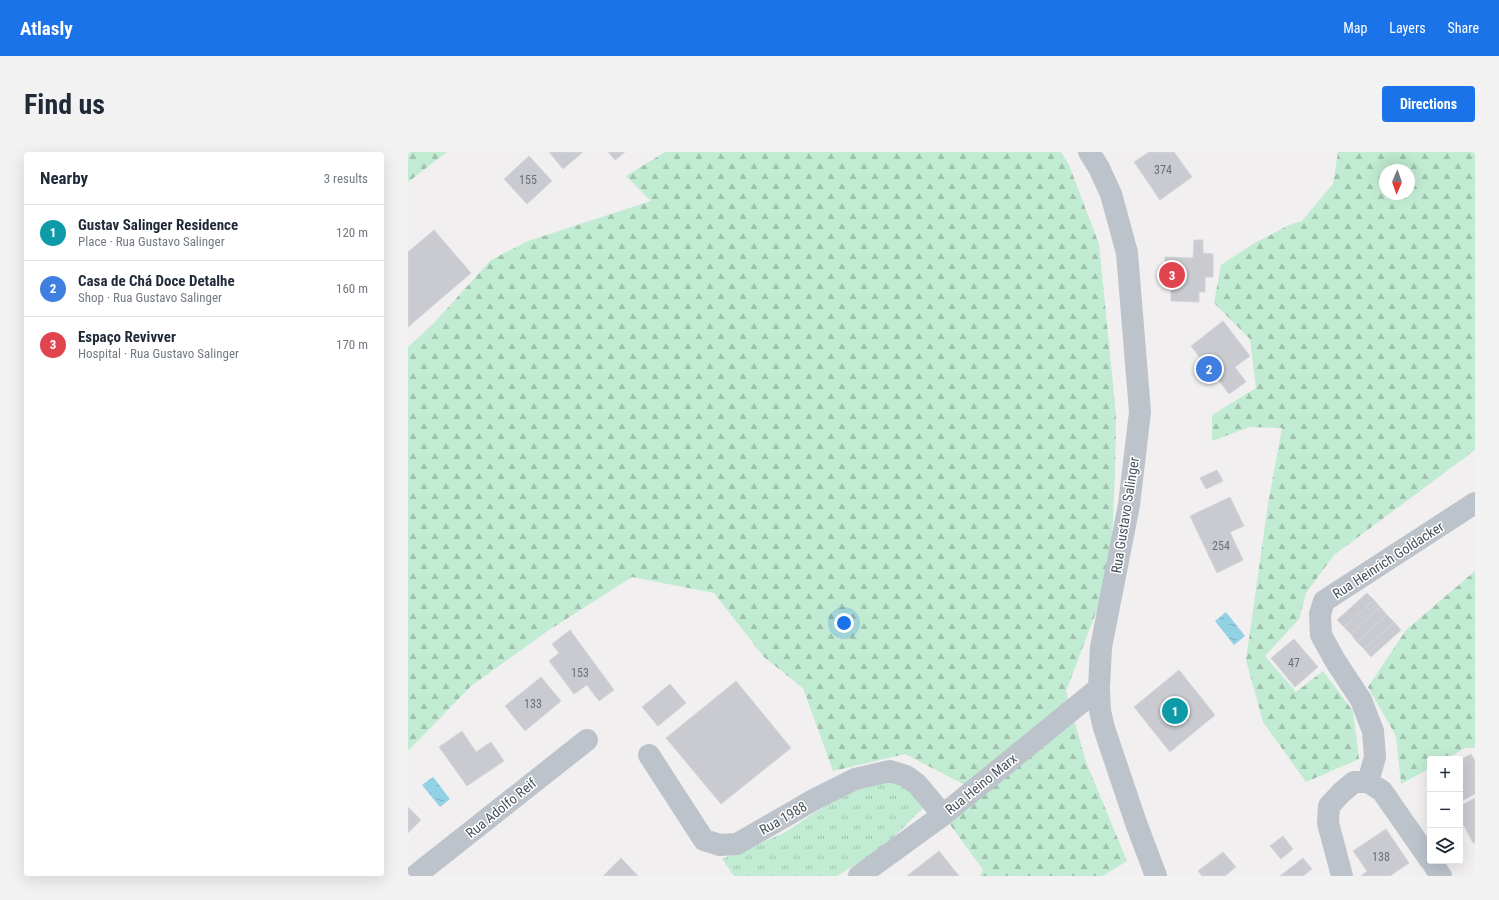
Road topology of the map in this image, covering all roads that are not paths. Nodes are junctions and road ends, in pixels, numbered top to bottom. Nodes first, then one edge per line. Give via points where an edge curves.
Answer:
1 (1089, 152) edge
2 (1475, 503) edge
3 (1099, 688) junction
4 (587, 740) dead end
5 (649, 755) dead end
6 (1368, 782) junction
7 (943, 815) junction
8 (1427, 856) edge
9 (1433, 864) edge
10 (415, 876) edge
11 (859, 876) edge
12 (1156, 876) edge
13 (1342, 876) edge
14 (1441, 876) edge

1 - 3 street, Rua Gustavo Salinger via 1110,194 1127,254 1140,412 1129,505 1101,647
2 - 6 street, Rua Heinrich Goldacker via 1324,602 1320,614 1321,635 1361,700 1372,731 1375,757
3 - 7 street, Rua Heino Marx
3 - 12 street, Rua Gustavo Salinger via 1104,728
4 - 10 street, Rua Adolfo Reif
5 - 7 street, Rua 1988 via 704,840 720,845 737,844 855,779 890,771 906,776 917,784
6 - 8 street via 1382,791
6 - 13 street via 1354,782 1329,806 1328,823
7 - 11 street, Rua Heino Marx
9 - 14 street

